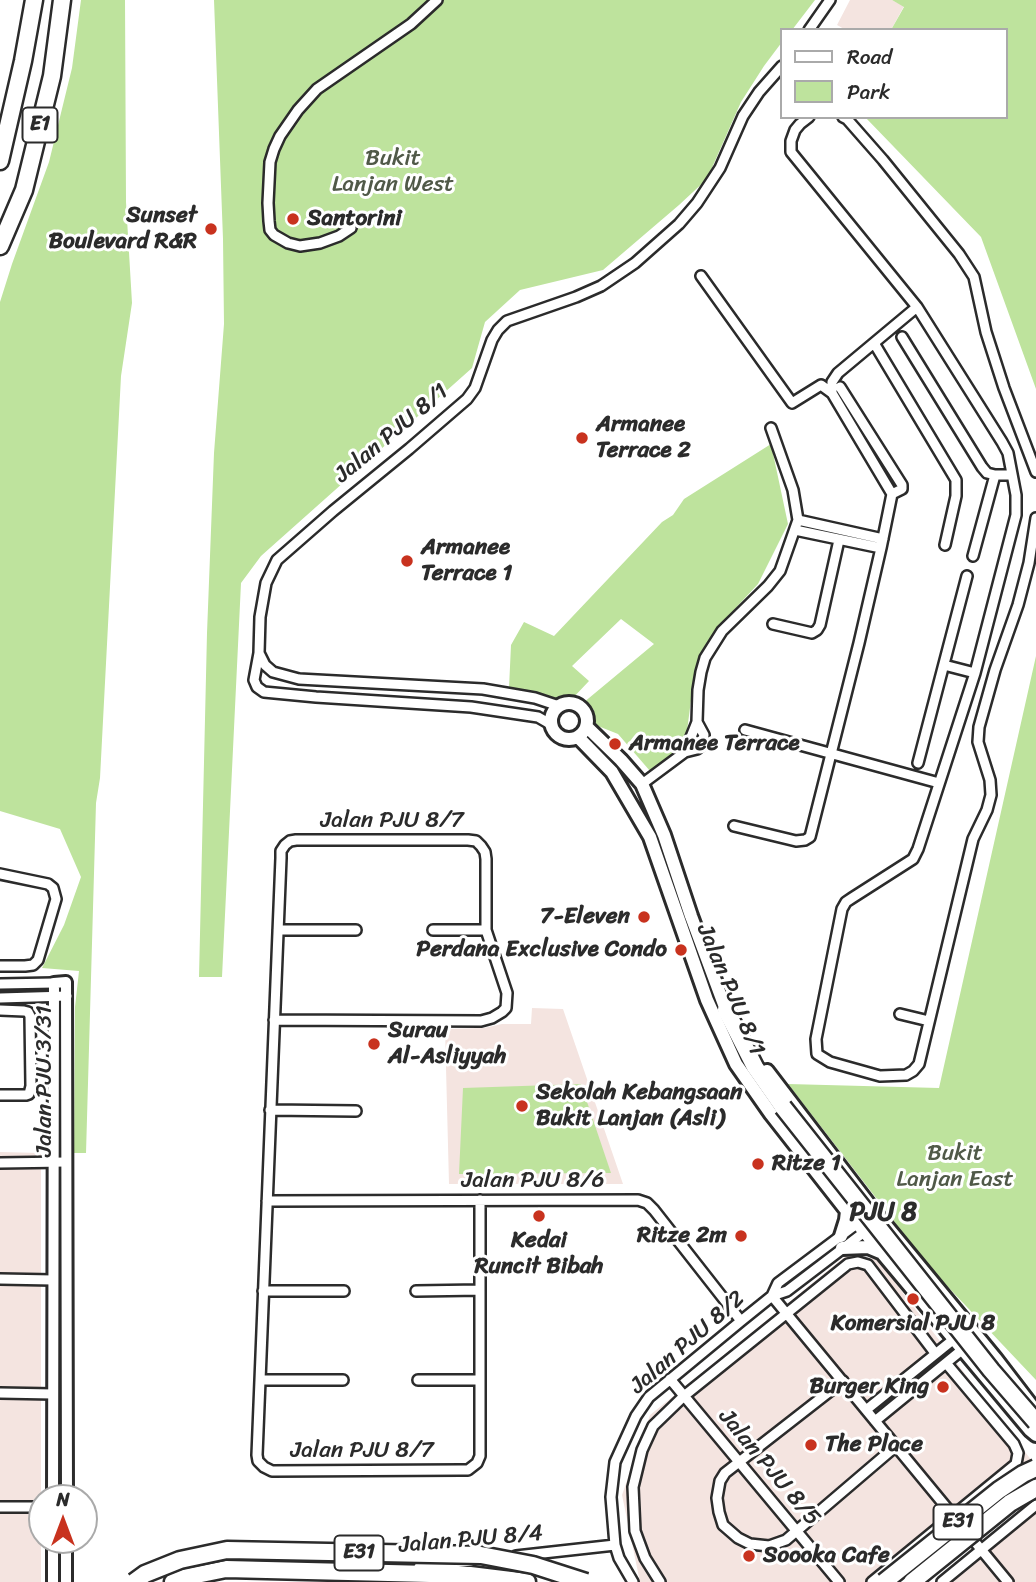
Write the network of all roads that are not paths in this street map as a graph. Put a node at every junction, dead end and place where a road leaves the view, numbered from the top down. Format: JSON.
{"nodes":[{"id":1,"x":34,"y":0,"type":"edge"},
{"id":2,"x":62,"y":0,"type":"edge"},
{"id":3,"x":437,"y":0,"type":"edge"},
{"id":4,"x":830,"y":0,"type":"edge"},
{"id":5,"x":809,"y":28,"type":"edge"},
{"id":6,"x":780,"y":68,"type":"edge"},
{"id":7,"x":806,"y":119,"type":"edge"},
{"id":8,"x":848,"y":119,"type":"edge"},
{"id":9,"x":0,"y":161,"type":"edge"},
{"id":10,"x":351,"y":228,"type":"dead end"},
{"id":11,"x":0,"y":246,"type":"edge"},
{"id":12,"x":701,"y":276,"type":"dead end"},
{"id":13,"x":917,"y":307,"type":"junction"},
{"id":14,"x":902,"y":337,"type":"dead end"},
{"id":15,"x":874,"y":343,"type":"junction"},
{"id":16,"x":836,"y":390,"type":"junction"},
{"id":17,"x":771,"y":428,"type":"dead end"},
{"id":18,"x":1036,"y":472,"type":"edge"},
{"id":19,"x":995,"y":475,"type":"junction"},
{"id":20,"x":1012,"y":475,"type":"junction"},
{"id":21,"x":1036,"y":518,"type":"edge"},
{"id":22,"x":798,"y":520,"type":"junction"},
{"id":23,"x":796,"y":530,"type":"junction"},
{"id":24,"x":839,"y":540,"type":"junction"},
{"id":25,"x":882,"y":544,"type":"junction"},
{"id":26,"x":945,"y":545,"type":"dead end"},
{"id":27,"x":973,"y":556,"type":"dead end"},
{"id":28,"x":967,"y":576,"type":"dead end"},
{"id":29,"x":773,"y":624,"type":"dead end"},
{"id":30,"x":259,"y":653,"type":"junction"},
{"id":31,"x":944,"y":665,"type":"junction"},
{"id":32,"x":975,"y":673,"type":"junction"},
{"id":33,"x":299,"y":679,"type":"junction"},
{"id":34,"x":299,"y":696,"type":"junction"},
{"id":35,"x":559,"y":706,"type":"junction"},
{"id":36,"x":552,"y":725,"type":"junction"},
{"id":37,"x":745,"y":730,"type":"dead end"},
{"id":38,"x":583,"y":732,"type":"junction"},
{"id":39,"x":832,"y":754,"type":"junction"},
{"id":40,"x":918,"y":763,"type":"dead end"},
{"id":41,"x":939,"y":783,"type":"junction"},
{"id":42,"x":642,"y":784,"type":"junction"},
{"id":43,"x":734,"y":826,"type":"dead end"},
{"id":44,"x":0,"y":874,"type":"edge"},
{"id":45,"x":691,"y":916,"type":"junction"},
{"id":46,"x":678,"y":921,"type":"junction"},
{"id":47,"x":278,"y":930,"type":"junction"},
{"id":48,"x":356,"y":930,"type":"dead end"},
{"id":49,"x":433,"y":930,"type":"dead end"},
{"id":50,"x":486,"y":930,"type":"junction"},
{"id":51,"x":0,"y":966,"type":"edge"},
{"id":52,"x":54,"y":983,"type":"junction"},
{"id":53,"x":0,"y":984,"type":"edge"},
{"id":54,"x":54,"y":996,"type":"junction"},
{"id":55,"x":67,"y":996,"type":"junction"},
{"id":56,"x":0,"y":998,"type":"edge"},
{"id":57,"x":0,"y":1010,"type":"edge"},
{"id":58,"x":726,"y":1010,"type":"junction"},
{"id":59,"x":900,"y":1014,"type":"dead end"},
{"id":60,"x":274,"y":1020,"type":"junction"},
{"id":61,"x":929,"y":1021,"type":"junction"},
{"id":62,"x":0,"y":1095,"type":"edge"},
{"id":63,"x":271,"y":1110,"type":"junction"},
{"id":64,"x":356,"y":1111,"type":"dead end"},
{"id":65,"x":54,"y":1162,"type":"junction"},
{"id":66,"x":66,"y":1162,"type":"junction"},
{"id":67,"x":0,"y":1163,"type":"edge"},
{"id":68,"x":267,"y":1200,"type":"junction"},
{"id":69,"x":480,"y":1200,"type":"junction"},
{"id":70,"x":847,"y":1211,"type":"junction"},
{"id":71,"x":879,"y":1215,"type":"junction"},
{"id":72,"x":861,"y":1227,"type":"junction"},
{"id":73,"x":841,"y":1242,"type":"junction"},
{"id":74,"x":886,"y":1256,"type":"junction"},
{"id":75,"x":0,"y":1279,"type":"edge"},
{"id":76,"x":53,"y":1280,"type":"junction"},
{"id":77,"x":480,"y":1290,"type":"junction"},
{"id":78,"x":263,"y":1291,"type":"junction"},
{"id":79,"x":344,"y":1291,"type":"dead end"},
{"id":80,"x":416,"y":1291,"type":"dead end"},
{"id":81,"x":772,"y":1296,"type":"junction"},
{"id":82,"x":788,"y":1314,"type":"junction"},
{"id":83,"x":741,"y":1321,"type":"junction"},
{"id":84,"x":954,"y":1339,"type":"junction"},
{"id":85,"x":962,"y":1349,"type":"junction"},
{"id":86,"x":936,"y":1353,"type":"junction"},
{"id":87,"x":946,"y":1363,"type":"junction"},
{"id":88,"x":670,"y":1379,"type":"junction"},
{"id":89,"x":260,"y":1380,"type":"junction"},
{"id":90,"x":343,"y":1380,"type":"dead end"},
{"id":91,"x":418,"y":1380,"type":"dead end"},
{"id":92,"x":480,"y":1380,"type":"junction"},
{"id":93,"x":843,"y":1381,"type":"junction"},
{"id":94,"x":0,"y":1393,"type":"edge"},
{"id":95,"x":53,"y":1394,"type":"junction"},
{"id":96,"x":684,"y":1396,"type":"junction"},
{"id":97,"x":866,"y":1409,"type":"junction"},
{"id":98,"x":1036,"y":1411,"type":"edge"},
{"id":99,"x":876,"y":1421,"type":"junction"},
{"id":100,"x":1036,"y":1422,"type":"edge"},
{"id":101,"x":1036,"y":1435,"type":"edge"},
{"id":102,"x":896,"y":1446,"type":"junction"},
{"id":103,"x":738,"y":1461,"type":"junction"},
{"id":104,"x":1036,"y":1469,"type":"edge"},
{"id":105,"x":1036,"y":1481,"type":"edge"},
{"id":106,"x":53,"y":1484,"type":"edge"},
{"id":107,"x":67,"y":1484,"type":"edge"},
{"id":108,"x":1036,"y":1488,"type":"edge"},
{"id":109,"x":1036,"y":1506,"type":"edge"},
{"id":110,"x":0,"y":1507,"type":"edge"},
{"id":111,"x":28,"y":1507,"type":"edge"},
{"id":112,"x":953,"y":1515,"type":"junction"},
{"id":113,"x":796,"y":1531,"type":"junction"},
{"id":114,"x":966,"y":1531,"type":"junction"},
{"id":115,"x":615,"y":1545,"type":"junction"},
{"id":116,"x":982,"y":1551,"type":"junction"},
{"id":117,"x":53,"y":1554,"type":"edge"},
{"id":118,"x":66,"y":1554,"type":"edge"},
{"id":119,"x":205,"y":1569,"type":"dead end"},
{"id":120,"x":53,"y":1582,"type":"edge"},
{"id":121,"x":66,"y":1582,"type":"edge"},
{"id":122,"x":134,"y":1582,"type":"edge"},
{"id":123,"x":173,"y":1582,"type":"edge"},
{"id":124,"x":527,"y":1582,"type":"edge"},
{"id":125,"x":586,"y":1582,"type":"edge"},
{"id":126,"x":633,"y":1582,"type":"edge"},
{"id":127,"x":660,"y":1582,"type":"edge"},
{"id":128,"x":839,"y":1582,"type":"edge"},
{"id":129,"x":872,"y":1582,"type":"edge"},
{"id":130,"x":884,"y":1582,"type":"edge"},
{"id":131,"x":903,"y":1582,"type":"edge"},
{"id":132,"x":912,"y":1582,"type":"edge"},
{"id":133,"x":942,"y":1582,"type":"edge"},
{"id":134,"x":1008,"y":1582,"type":"edge"}],
"edges":[{"from":1,"to":9,"type":"highway","number":"E1"},
{"from":2,"to":11,"type":"highway","number":"E1"},
{"from":3,"to":10,"type":"street"},
{"from":4,"to":5,"type":"street"},
{"from":6,"to":30,"type":"street","name":"Jalan PJU 8/1"},
{"from":7,"to":13,"type":"street"},
{"from":8,"to":18,"type":"street"},
{"from":12,"to":16,"type":"street"},
{"from":13,"to":15,"type":"street"},
{"from":13,"to":20,"type":"street"},
{"from":14,"to":19,"type":"street"},
{"from":15,"to":16,"type":"street"},
{"from":15,"to":26,"type":"street"},
{"from":16,"to":25,"type":"street"},
{"from":17,"to":22,"type":"street"},
{"from":19,"to":20,"type":"street"},
{"from":19,"to":27,"type":"street"},
{"from":20,"to":32,"type":"street"},
{"from":21,"to":61,"type":"street"},
{"from":22,"to":23,"type":"street"},
{"from":22,"to":25,"type":"street"},
{"from":23,"to":24,"type":"street"},
{"from":23,"to":42,"type":"street"},
{"from":24,"to":25,"type":"street"},
{"from":24,"to":29,"type":"street"},
{"from":25,"to":39,"type":"street"},
{"from":28,"to":31,"type":"street"},
{"from":30,"to":33,"type":"street"},
{"from":30,"to":34,"type":"street","name":"Jalan PJU 8/1"},
{"from":31,"to":32,"type":"street"},
{"from":31,"to":40,"type":"street"},
{"from":32,"to":41,"type":"street"},
{"from":33,"to":34,"type":"street"},
{"from":33,"to":35,"type":"street"},
{"from":34,"to":36,"type":"street","name":"Jalan PJU 8/1"},
{"from":35,"to":36,"type":"main road"},
{"from":35,"to":38,"type":"main road"},
{"from":36,"to":38,"type":"main road"},
{"from":37,"to":39,"type":"street"},
{"from":38,"to":42,"type":"main road","name":"Jalan PJU 8/1"},
{"from":38,"to":46,"type":"main road","name":"Jalan PJU 8/1"},
{"from":39,"to":41,"type":"street"},
{"from":39,"to":43,"type":"street"},
{"from":41,"to":61,"type":"street"},
{"from":42,"to":45,"type":"main road","name":"Jalan PJU 8/1"},
{"from":44,"to":51,"type":"street"},
{"from":45,"to":46,"type":"main road"},
{"from":45,"to":58,"type":"main road","name":"Jalan PJU 8/1"},
{"from":46,"to":70,"type":"main road","name":"Jalan PJU 8/1"},
{"from":47,"to":48,"type":"street"},
{"from":47,"to":50,"type":"street","name":"Jalan PJU 8/7"},
{"from":47,"to":60,"type":"street","name":"Jalan PJU 8/7"},
{"from":49,"to":50,"type":"street"},
{"from":50,"to":60,"type":"street","name":"Jalan PJU 8/7"},
{"from":52,"to":53,"type":"street"},
{"from":52,"to":54,"type":"street","name":"Jalan PJU 3/31"},
{"from":52,"to":55,"type":"street","name":"Jalan PJU 3/31"},
{"from":54,"to":55,"type":"street"},
{"from":54,"to":56,"type":"street"},
{"from":54,"to":65,"type":"street","name":"Jalan PJU 3/31"},
{"from":55,"to":66,"type":"street","name":"Jalan PJU 3/31"},
{"from":57,"to":62,"type":"street"},
{"from":58,"to":71,"type":"main road","name":"Jalan PJU 8/1"},
{"from":58,"to":100,"type":"highway","bridge":true},
{"from":59,"to":61,"type":"street"},
{"from":60,"to":63,"type":"street","name":"Jalan PJU 8/7"},
{"from":63,"to":64,"type":"street"},
{"from":63,"to":68,"type":"street","name":"Jalan PJU 8/7"},
{"from":65,"to":66,"type":"street"},
{"from":65,"to":67,"type":"street"},
{"from":65,"to":76,"type":"street","name":"Jalan PJU 3/31"},
{"from":66,"to":107,"type":"street","name":"Jalan PJU 3/31"},
{"from":68,"to":69,"type":"street","name":"Jalan PJU 8/6"},
{"from":68,"to":78,"type":"street","name":"Jalan PJU 8/7"},
{"from":69,"to":77,"type":"street","name":"Jalan PJU 8/7"},
{"from":69,"to":83,"type":"street","name":"Jalan PJU 8/6"},
{"from":70,"to":72,"type":"main road","name":"Jalan PJU 8/1"},
{"from":70,"to":73,"type":"main road"},
{"from":71,"to":72,"type":"street","name":"Jalan PJU 8/2"},
{"from":71,"to":98,"type":"main road","name":"Jalan PJU 8/1"},
{"from":72,"to":73,"type":"street","name":"Jalan PJU 8/2"},
{"from":72,"to":74,"type":"main road","name":"Jalan PJU 8/1"},
{"from":73,"to":74,"type":"main road"},
{"from":73,"to":81,"type":"street","name":"Jalan PJU 8/2"},
{"from":74,"to":84,"type":"main road","name":"Jalan PJU 8/1"},
{"from":75,"to":76,"type":"street"},
{"from":76,"to":95,"type":"street","name":"Jalan PJU 3/31"},
{"from":77,"to":80,"type":"street"},
{"from":77,"to":92,"type":"street","name":"Jalan PJU 8/7"},
{"from":78,"to":79,"type":"street"},
{"from":78,"to":89,"type":"street","name":"Jalan PJU 8/7"},
{"from":81,"to":82,"type":"street"},
{"from":81,"to":83,"type":"street","name":"Jalan PJU 8/2"},
{"from":82,"to":86,"type":"street"},
{"from":82,"to":93,"type":"street"},
{"from":82,"to":96,"type":"street"},
{"from":83,"to":88,"type":"street","name":"Jalan PJU 8/2"},
{"from":84,"to":85,"type":"main road","name":"Jalan PJU 8/1"},
{"from":84,"to":86,"type":"street"},
{"from":85,"to":87,"type":"street"},
{"from":85,"to":101,"type":"main road","name":"Jalan PJU 8/1"},
{"from":86,"to":97,"type":"street"},
{"from":87,"to":99,"type":"street"},
{"from":87,"to":112,"type":"street"},
{"from":88,"to":96,"type":"street","name":"Jalan PJU 8/5"},
{"from":88,"to":115,"type":"street","name":"Jalan PJU 8/2"},
{"from":89,"to":90,"type":"street"},
{"from":89,"to":92,"type":"street","name":"Jalan PJU 8/7"},
{"from":91,"to":92,"type":"street"},
{"from":93,"to":97,"type":"street"},
{"from":93,"to":103,"type":"street"},
{"from":94,"to":95,"type":"street"},
{"from":95,"to":106,"type":"street","name":"Jalan PJU 3/31"},
{"from":96,"to":103,"type":"street","name":"Jalan PJU 8/5"},
{"from":96,"to":127,"type":"street"},
{"from":97,"to":99,"type":"street"},
{"from":99,"to":102,"type":"street"},
{"from":102,"to":112,"type":"street"},
{"from":102,"to":113,"type":"street"},
{"from":103,"to":113,"type":"street","name":"Jalan PJU 8/5"},
{"from":103,"to":113,"type":"street"},
{"from":104,"to":114,"type":"street"},
{"from":104,"to":130,"type":"highway","number":"E31","bridge":true},
{"from":105,"to":114,"type":"street"},
{"from":108,"to":132,"type":"highway","number":"E31","bridge":true},
{"from":109,"to":116,"type":"street"},
{"from":110,"to":111,"type":"street"},
{"from":112,"to":114,"type":"street"},
{"from":112,"to":129,"type":"street"},
{"from":113,"to":128,"type":"street","name":"Jalan PJU 8/5"},
{"from":114,"to":116,"type":"street"},
{"from":114,"to":131,"type":"street"},
{"from":115,"to":119,"type":"street","name":"Jalan PJU 8/4"},
{"from":115,"to":126,"type":"street","name":"Jalan PJU 8/2"},
{"from":116,"to":133,"type":"street"},
{"from":116,"to":134,"type":"street"},
{"from":117,"to":120,"type":"street"},
{"from":118,"to":121,"type":"street"},
{"from":122,"to":125,"type":"highway","number":"E31","bridge":true},
{"from":123,"to":124,"type":"highway","number":"E31"}]}
